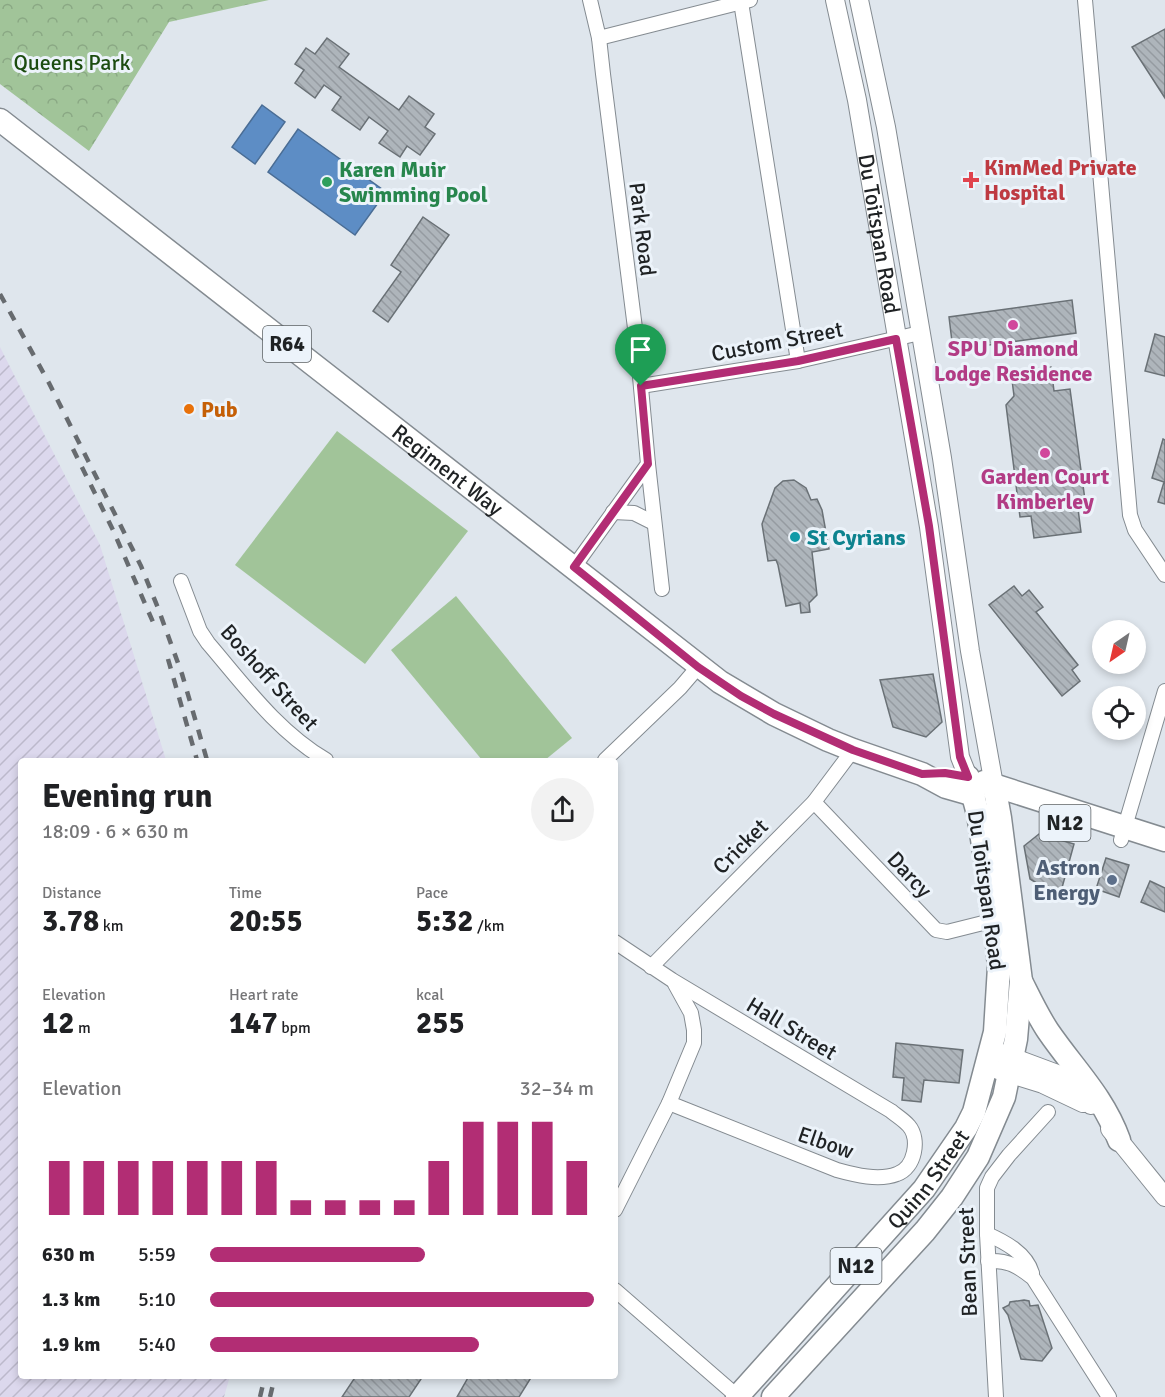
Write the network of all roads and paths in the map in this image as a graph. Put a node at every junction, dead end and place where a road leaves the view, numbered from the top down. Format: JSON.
{"nodes":[{"id":1,"x":590,"y":0,"type":"edge"},
{"id":2,"x":835,"y":0,"type":"edge"},
{"id":3,"x":859,"y":0,"type":"edge"},
{"id":4,"x":1085,"y":0,"type":"edge"},
{"id":5,"x":746,"y":1,"type":"edge"},
{"id":6,"x":599,"y":38,"type":"junction"},
{"id":7,"x":0,"y":120,"type":"edge"},
{"id":8,"x":920,"y":333,"type":"junction"},
{"id":9,"x":896,"y":339,"type":"junction"},
{"id":10,"x":798,"y":361,"type":"junction"},
{"id":11,"x":641,"y":386,"type":"junction"},
{"id":12,"x":648,"y":464,"type":"junction"},
{"id":13,"x":613,"y":512,"type":"junction"},
{"id":14,"x":654,"y":523,"type":"junction"},
{"id":15,"x":574,"y":567,"type":"junction"},
{"id":16,"x":1165,"y":575,"type":"edge"},
{"id":17,"x":181,"y":580,"type":"dead end"},
{"id":18,"x":662,"y":589,"type":"dead end"},
{"id":19,"x":698,"y":667,"type":"junction"},
{"id":20,"x":1165,"y":691,"type":"edge"},
{"id":21,"x":1159,"y":734,"type":"edge"},
{"id":22,"x":853,"y":750,"type":"junction"},
{"id":23,"x":323,"y":758,"type":"edge"},
{"id":24,"x":607,"y":758,"type":"edge"},
{"id":25,"x":983,"y":790,"type":"junction"},
{"id":26,"x":814,"y":802,"type":"junction"},
{"id":27,"x":1123,"y":833,"type":"junction"},
{"id":28,"x":1165,"y":840,"type":"edge"},
{"id":29,"x":1165,"y":855,"type":"edge"},
{"id":30,"x":995,"y":920,"type":"junction"},
{"id":31,"x":618,"y":944,"type":"edge"},
{"id":32,"x":651,"y":967,"type":"junction"},
{"id":33,"x":672,"y":980,"type":"junction"},
{"id":34,"x":1021,"y":981,"type":"junction"},
{"id":35,"x":988,"y":1058,"type":"junction"},
{"id":36,"x":1012,"y":1065,"type":"junction"},
{"id":37,"x":669,"y":1103,"type":"junction"},
{"id":38,"x":891,"y":1111,"type":"joint"},
{"id":39,"x":1048,"y":1112,"type":"dead end"},
{"id":40,"x":1119,"y":1140,"type":"junction"},
{"id":41,"x":1165,"y":1197,"type":"edge"},
{"id":42,"x":618,"y":1204,"type":"edge"},
{"id":43,"x":987,"y":1234,"type":"junction"},
{"id":44,"x":988,"y":1261,"type":"junction"},
{"id":45,"x":1033,"y":1278,"type":"junction"},
{"id":46,"x":618,"y":1293,"type":"edge"},
{"id":47,"x":737,"y":1397,"type":"edge"},
{"id":48,"x":773,"y":1397,"type":"edge"},
{"id":49,"x":996,"y":1397,"type":"edge"},
{"id":50,"x":1109,"y":1397,"type":"edge"}],
"edges":[{"from":1,"to":6,"type":"street","name":"Park Road"},
{"from":2,"to":9,"type":"street","name":"Du Toitspan Road"},
{"from":3,"to":8,"type":"street","name":"Du Toitspan Road"},
{"from":4,"to":16,"type":"street"},
{"from":5,"to":6,"type":"street"},
{"from":5,"to":10,"type":"street"},
{"from":6,"to":11,"type":"street","name":"Park Road"},
{"from":7,"to":15,"type":"main road","name":"Regiment Way","number":"R64"},
{"from":8,"to":9,"type":"street","name":"Custom Street"},
{"from":8,"to":25,"type":"street","name":"Du Toitspan Road"},
{"from":9,"to":10,"type":"street","name":"Custom Street"},
{"from":9,"to":25,"type":"street","name":"Du Toitspan Road"},
{"from":10,"to":11,"type":"street","name":"Custom Street"},
{"from":11,"to":12,"type":"street","name":"Park Road"},
{"from":12,"to":13,"type":"street"},
{"from":12,"to":14,"type":"street","name":"Park Road"},
{"from":13,"to":14,"type":"street"},
{"from":13,"to":15,"type":"street"},
{"from":14,"to":18,"type":"street","name":"Park Road"},
{"from":15,"to":19,"type":"main road","name":"Regiment Way","number":"R64"},
{"from":17,"to":23,"type":"street","name":"Boshoff Street"},
{"from":19,"to":22,"type":"main road","name":"Regiment Way","number":"R64"},
{"from":19,"to":24,"type":"street"},
{"from":20,"to":21,"type":"street"},
{"from":21,"to":27,"type":"street"},
{"from":22,"to":25,"type":"main road","name":"Regiment Way","number":"R64"},
{"from":22,"to":26,"type":"street","name":"Cricket"},
{"from":25,"to":27,"type":"main road","number":"N12"},
{"from":25,"to":30,"type":"main road","name":"Du Toitspan Road","number":"N12"},
{"from":25,"to":34,"type":"main road","name":"Du Toitspan Road","number":"N12"},
{"from":26,"to":30,"type":"street","name":"Darcy"},
{"from":26,"to":32,"type":"street","name":"Cricket"},
{"from":27,"to":28,"type":"main road","number":"N12"},
{"from":27,"to":29,"type":"main road","number":"N12"},
{"from":30,"to":35,"type":"main road","name":"Du Toitspan Road","number":"N12"},
{"from":31,"to":32,"type":"street"},
{"from":32,"to":33,"type":"street"},
{"from":33,"to":37,"type":"street"},
{"from":33,"to":38,"type":"street","name":"Hall Street"},
{"from":34,"to":36,"type":"main road","name":"Du Toitspan Road","number":"N12"},
{"from":34,"to":40,"type":"main road"},
{"from":35,"to":36,"type":"street"},
{"from":35,"to":47,"type":"main road","name":"Quinn Street","number":"N12"},
{"from":36,"to":40,"type":"street"},
{"from":36,"to":48,"type":"main road","name":"Quinn Street","number":"N12"},
{"from":37,"to":38,"type":"street","name":"Elbow"},
{"from":37,"to":42,"type":"street"},
{"from":39,"to":43,"type":"street","name":"Bean Street"},
{"from":40,"to":41,"type":"street"},
{"from":43,"to":44,"type":"street","name":"Bean Street"},
{"from":43,"to":45,"type":"street"},
{"from":44,"to":45,"type":"street"},
{"from":44,"to":49,"type":"street","name":"Bean Street"},
{"from":45,"to":50,"type":"street"},
{"from":46,"to":47,"type":"street"}]}
